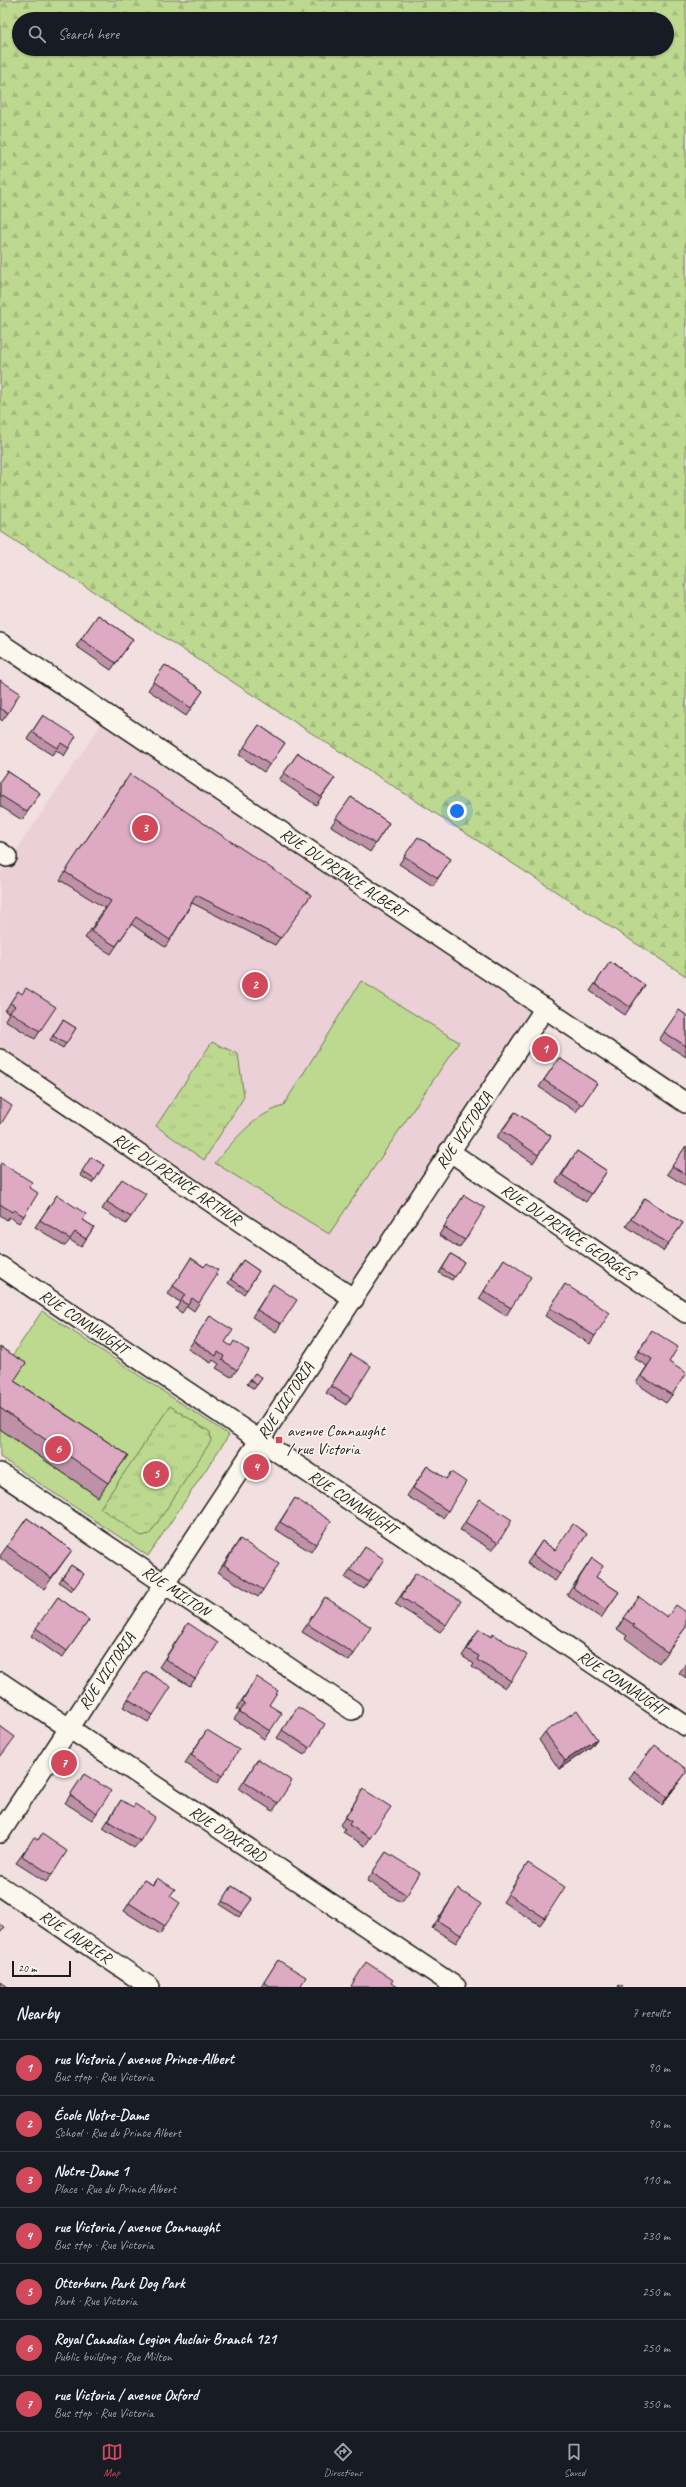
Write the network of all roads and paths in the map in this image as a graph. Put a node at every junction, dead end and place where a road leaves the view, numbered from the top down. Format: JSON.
{"nodes":[{"id":1,"x":0,"y":643,"type":"edge"},
{"id":2,"x":545,"y":1008,"type":"junction"},
{"id":3,"x":0,"y":1059,"type":"edge"},
{"id":4,"x":686,"y":1103,"type":"edge"},
{"id":5,"x":449,"y":1151,"type":"junction"},
{"id":6,"x":0,"y":1266,"type":"edge"},
{"id":7,"x":354,"y":1299,"type":"junction"},
{"id":8,"x":686,"y":1313,"type":"edge"},
{"id":9,"x":259,"y":1441,"type":"junction"},
{"id":10,"x":0,"y":1472,"type":"edge"},
{"id":11,"x":165,"y":1584,"type":"junction"},
{"id":12,"x":0,"y":1682,"type":"edge"},
{"id":13,"x":352,"y":1710,"type":"dead end"},
{"id":14,"x":686,"y":1726,"type":"edge"},
{"id":15,"x":70,"y":1729,"type":"junction"},
{"id":16,"x":0,"y":1833,"type":"edge"},
{"id":17,"x":0,"y":1886,"type":"edge"},
{"id":18,"x":150,"y":1987,"type":"edge"},
{"id":19,"x":456,"y":1987,"type":"edge"}],
"edges":[{"from":1,"to":2,"type":"street","name":"RUE DU PRINCE ALBERT"},
{"from":2,"to":4,"type":"street","name":"RUE DU PRINCE ALBERT"},
{"from":2,"to":5,"type":"street","name":"RUE VICTORIA"},
{"from":3,"to":7,"type":"street","name":"RUE DU PRINCE ARTHUR"},
{"from":5,"to":7,"type":"street","name":"RUE VICTORIA"},
{"from":5,"to":8,"type":"street","name":"RUE DU PRINCE GEORGES"},
{"from":6,"to":9,"type":"street","name":"RUE CONNAUGHT"},
{"from":7,"to":9,"type":"street","name":"RUE VICTORIA"},
{"from":9,"to":11,"type":"street","name":"RUE VICTORIA"},
{"from":9,"to":14,"type":"street","name":"RUE CONNAUGHT"},
{"from":10,"to":11,"type":"street","name":"RUE MILTON"},
{"from":11,"to":13,"type":"street","name":"RUE MILTON"},
{"from":11,"to":15,"type":"street","name":"RUE VICTORIA"},
{"from":12,"to":15,"type":"street","name":"RUE D'OXFORD"},
{"from":15,"to":16,"type":"street","name":"RUE VICTORIA"},
{"from":15,"to":19,"type":"street","name":"RUE D'OXFORD"},
{"from":17,"to":18,"type":"street","name":"RUE LAURIER"}]}
